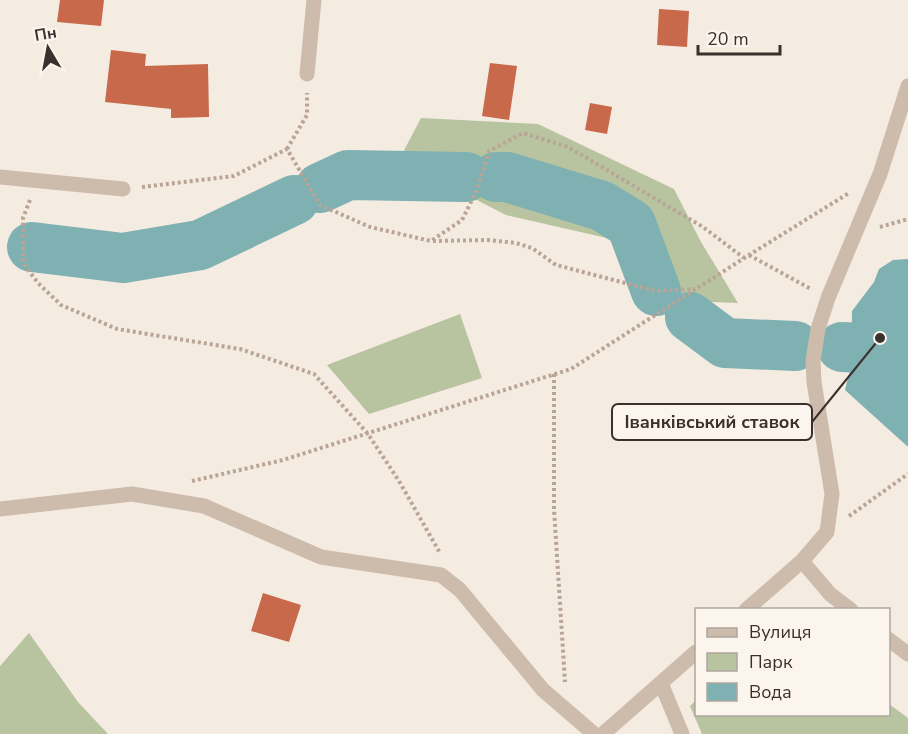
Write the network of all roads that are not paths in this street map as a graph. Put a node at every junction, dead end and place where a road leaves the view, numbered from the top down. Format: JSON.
{"nodes":[{"id":1,"x":314,"y":0,"type":"edge"},
{"id":2,"x":308,"y":74,"type":"road end"},
{"id":3,"x":908,"y":86,"type":"edge"},
{"id":4,"x":0,"y":177,"type":"edge"},
{"id":5,"x":123,"y":189,"type":"road end"},
{"id":6,"x":0,"y":509,"type":"edge"},
{"id":7,"x":802,"y":561,"type":"junction"},
{"id":8,"x":747,"y":608,"type":"edge"},
{"id":9,"x":850,"y":608,"type":"edge"},
{"id":10,"x":890,"y":640,"type":"edge"},
{"id":11,"x":695,"y":653,"type":"edge"},
{"id":12,"x":908,"y":654,"type":"edge"},
{"id":13,"x":661,"y":683,"type":"junction"},
{"id":14,"x":594,"y":734,"type":"edge"},
{"id":15,"x":603,"y":734,"type":"edge"},
{"id":16,"x":682,"y":734,"type":"edge"}],
"edges":[{"from":1,"to":2,"type":"street"},
{"from":3,"to":7,"type":"street"},
{"from":4,"to":5,"type":"street"},
{"from":6,"to":14,"type":"street"},
{"from":7,"to":8,"type":"street"},
{"from":7,"to":9,"type":"street"},
{"from":10,"to":12,"type":"street"},
{"from":11,"to":13,"type":"street"},
{"from":13,"to":15,"type":"street"},
{"from":13,"to":16,"type":"street"}]}
